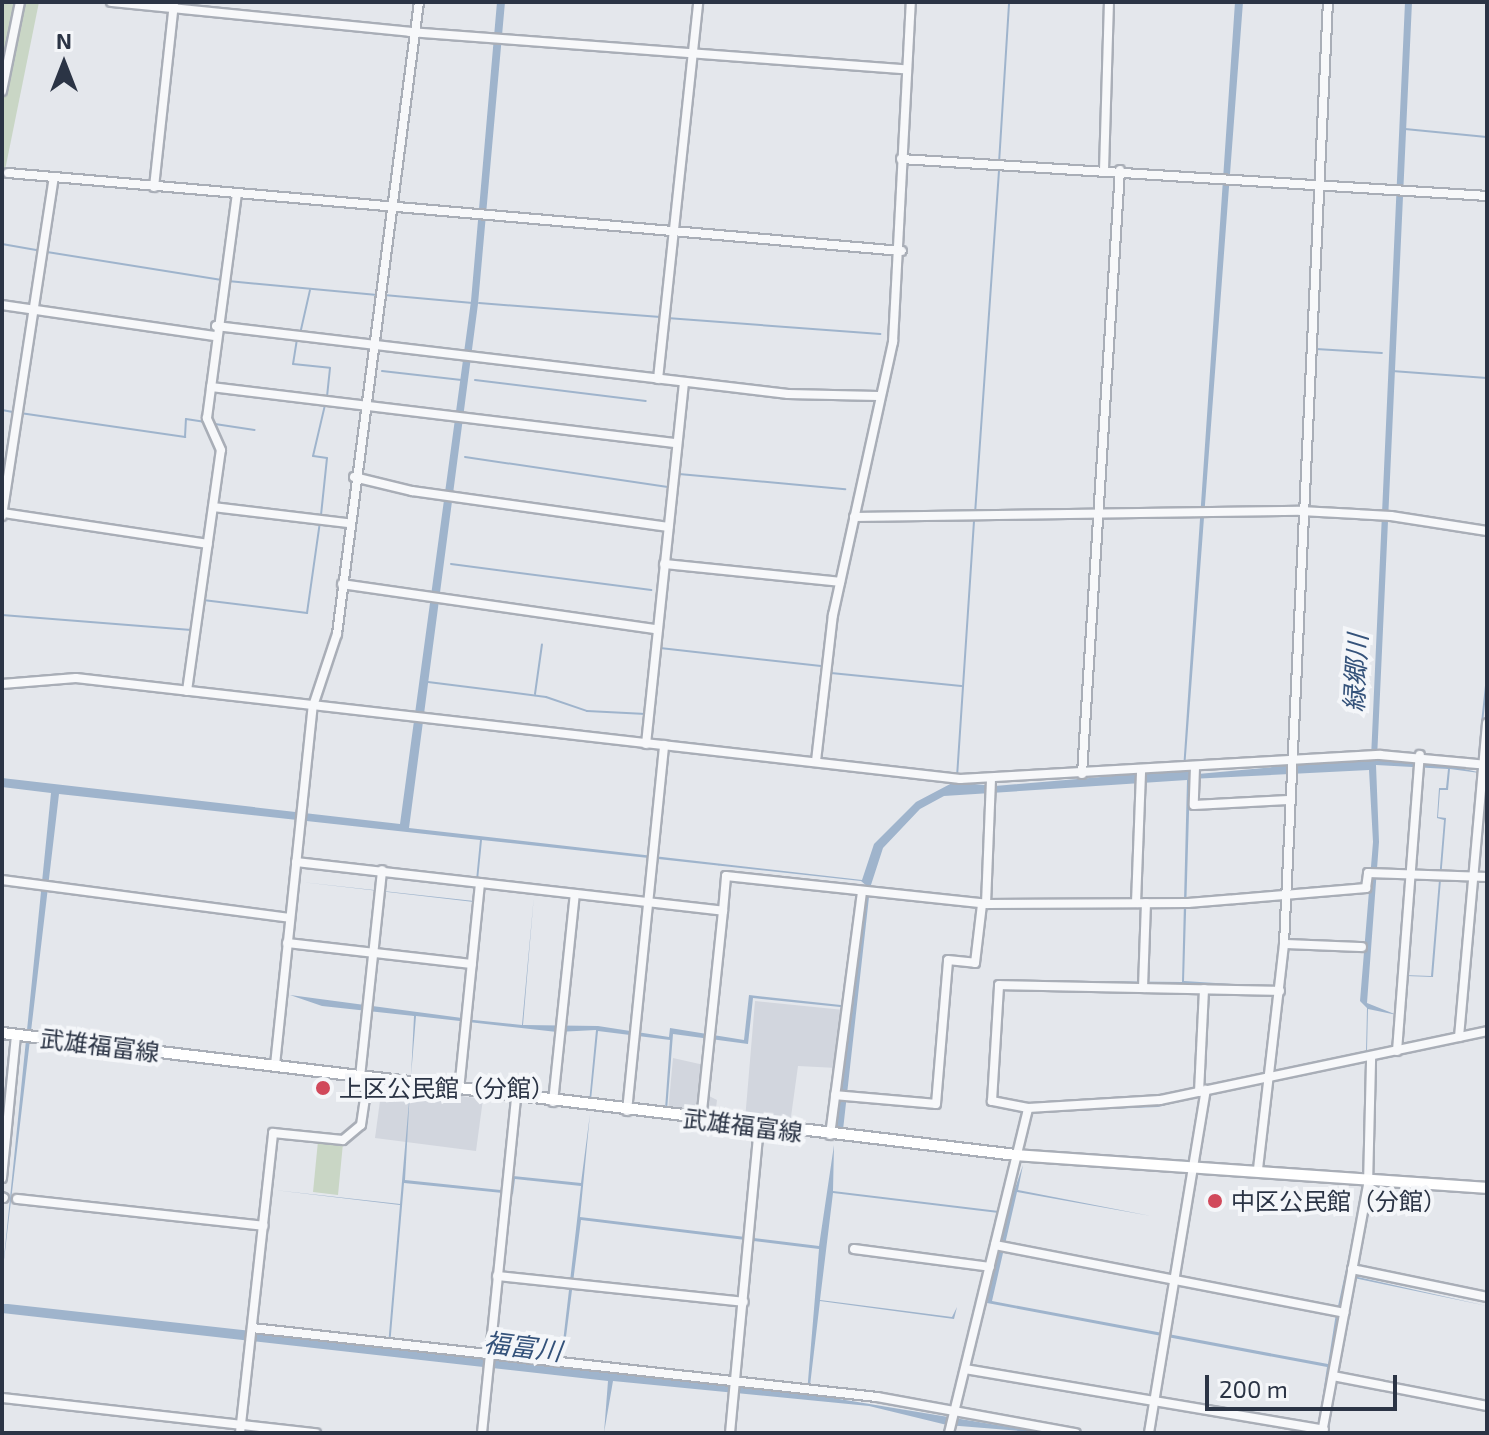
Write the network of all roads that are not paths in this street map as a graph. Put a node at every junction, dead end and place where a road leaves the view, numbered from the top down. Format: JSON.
{"nodes":[{"id":1,"x":20,"y":2,"type":"edge"},
{"id":2,"x":111,"y":2,"type":"edge"},
{"id":3,"x":419,"y":2,"type":"edge"},
{"id":4,"x":698,"y":2,"type":"edge"},
{"id":5,"x":911,"y":2,"type":"edge"},
{"id":6,"x":1109,"y":2,"type":"edge"},
{"id":7,"x":1328,"y":2,"type":"edge"},
{"id":8,"x":174,"y":5,"type":"edge"},
{"id":9,"x":416,"y":29,"type":"junction"},
{"id":10,"x":694,"y":52,"type":"junction"},
{"id":11,"x":907,"y":69,"type":"junction"},
{"id":12,"x":2,"y":91,"type":"edge"},
{"id":13,"x":901,"y":159,"type":"junction"},
{"id":14,"x":1104,"y":170,"type":"junction"},
{"id":15,"x":1120,"y":170,"type":"junction"},
{"id":16,"x":8,"y":173,"type":"dead end"},
{"id":17,"x":54,"y":178,"type":"junction"},
{"id":18,"x":1318,"y":183,"type":"junction"},
{"id":19,"x":154,"y":187,"type":"junction"},
{"id":20,"x":237,"y":194,"type":"junction"},
{"id":21,"x":1487,"y":196,"type":"edge"},
{"id":22,"x":390,"y":207,"type":"junction"},
{"id":23,"x":678,"y":231,"type":"junction"},
{"id":24,"x":902,"y":251,"type":"junction"},
{"id":25,"x":2,"y":305,"type":"edge"},
{"id":26,"x":34,"y":310,"type":"junction"},
{"id":27,"x":215,"y":331,"type":"junction"},
{"id":28,"x":371,"y":346,"type":"junction"},
{"id":29,"x":658,"y":379,"type":"junction"},
{"id":30,"x":684,"y":383,"type":"junction"},
{"id":31,"x":211,"y":387,"type":"junction"},
{"id":32,"x":878,"y":396,"type":"junction"},
{"id":33,"x":364,"y":407,"type":"junction"},
{"id":34,"x":677,"y":443,"type":"junction"},
{"id":35,"x":354,"y":477,"type":"junction"},
{"id":36,"x":4,"y":493,"type":"edge"},
{"id":37,"x":213,"y":507,"type":"junction"},
{"id":38,"x":1301,"y":511,"type":"junction"},
{"id":39,"x":1099,"y":514,"type":"junction"},
{"id":40,"x":2,"y":515,"type":"edge"},
{"id":41,"x":854,"y":517,"type":"junction"},
{"id":42,"x":348,"y":523,"type":"junction"},
{"id":43,"x":668,"y":527,"type":"junction"},
{"id":44,"x":1487,"y":531,"type":"edge"},
{"id":45,"x":208,"y":544,"type":"junction"},
{"id":46,"x":664,"y":564,"type":"junction"},
{"id":47,"x":840,"y":582,"type":"junction"},
{"id":48,"x":342,"y":584,"type":"junction"},
{"id":49,"x":656,"y":629,"type":"junction"},
{"id":50,"x":2,"y":684,"type":"edge"},
{"id":51,"x":187,"y":691,"type":"junction"},
{"id":52,"x":313,"y":706,"type":"junction"},
{"id":53,"x":1487,"y":723,"type":"edge"},
{"id":54,"x":646,"y":744,"type":"junction"},
{"id":55,"x":664,"y":745,"type":"junction"},
{"id":56,"x":1420,"y":760,"type":"junction"},
{"id":57,"x":816,"y":761,"type":"junction"},
{"id":58,"x":1289,"y":767,"type":"junction"},
{"id":59,"x":1190,"y":768,"type":"junction"},
{"id":60,"x":1481,"y":768,"type":"edge"},
{"id":61,"x":1082,"y":774,"type":"junction"},
{"id":62,"x":1141,"y":776,"type":"junction"},
{"id":63,"x":991,"y":781,"type":"junction"},
{"id":64,"x":1288,"y":800,"type":"junction"},
{"id":65,"x":296,"y":862,"type":"junction"},
{"id":66,"x":382,"y":870,"type":"junction"},
{"id":67,"x":1410,"y":875,"type":"junction"},
{"id":68,"x":1471,"y":877,"type":"junction"},
{"id":69,"x":1487,"y":877,"type":"edge"},
{"id":70,"x":2,"y":880,"type":"edge"},
{"id":71,"x":477,"y":882,"type":"junction"},
{"id":72,"x":866,"y":892,"type":"junction"},
{"id":73,"x":575,"y":894,"type":"junction"},
{"id":74,"x":1285,"y":894,"type":"junction"},
{"id":75,"x":648,"y":902,"type":"junction"},
{"id":76,"x":1136,"y":903,"type":"junction"},
{"id":77,"x":1146,"y":903,"type":"junction"},
{"id":78,"x":984,"y":904,"type":"junction"},
{"id":79,"x":723,"y":911,"type":"junction"},
{"id":80,"x":290,"y":918,"type":"junction"},
{"id":81,"x":287,"y":943,"type":"junction"},
{"id":82,"x":1284,"y":944,"type":"junction"},
{"id":83,"x":1362,"y":947,"type":"dead end"},
{"id":84,"x":372,"y":953,"type":"junction"},
{"id":85,"x":468,"y":964,"type":"junction"},
{"id":86,"x":1143,"y":984,"type":"junction"},
{"id":87,"x":1204,"y":989,"type":"junction"},
{"id":88,"x":1280,"y":991,"type":"junction"},
{"id":89,"x":1487,"y":1031,"type":"edge"},
{"id":90,"x":2,"y":1033,"type":"edge"},
{"id":91,"x":23,"y":1036,"type":"junction"},
{"id":92,"x":1459,"y":1037,"type":"junction"},
{"id":93,"x":1397,"y":1051,"type":"junction"},
{"id":94,"x":1368,"y":1059,"type":"junction"},
{"id":95,"x":275,"y":1065,"type":"junction"},
{"id":96,"x":1273,"y":1076,"type":"junction"},
{"id":97,"x":364,"y":1077,"type":"junction"},
{"id":98,"x":459,"y":1090,"type":"junction"},
{"id":99,"x":1204,"y":1092,"type":"junction"},
{"id":100,"x":840,"y":1095,"type":"junction"},
{"id":101,"x":516,"y":1097,"type":"junction"},
{"id":102,"x":553,"y":1102,"type":"junction"},
{"id":103,"x":627,"y":1108,"type":"junction"},
{"id":104,"x":1028,"y":1108,"type":"junction"},
{"id":105,"x":701,"y":1117,"type":"junction"},
{"id":106,"x":759,"y":1128,"type":"junction"},
{"id":107,"x":830,"y":1131,"type":"junction"},
{"id":108,"x":1016,"y":1151,"type":"junction"},
{"id":109,"x":1197,"y":1164,"type":"junction"},
{"id":110,"x":1258,"y":1169,"type":"junction"},
{"id":111,"x":2,"y":1178,"type":"edge"},
{"id":112,"x":1367,"y":1179,"type":"junction"},
{"id":113,"x":1487,"y":1188,"type":"edge"},
{"id":114,"x":17,"y":1199,"type":"dead end"},
{"id":115,"x":264,"y":1226,"type":"junction"},
{"id":116,"x":1000,"y":1246,"type":"junction"},
{"id":117,"x":854,"y":1249,"type":"dead end"},
{"id":118,"x":990,"y":1267,"type":"junction"},
{"id":119,"x":1351,"y":1274,"type":"junction"},
{"id":120,"x":497,"y":1276,"type":"junction"},
{"id":121,"x":1176,"y":1281,"type":"junction"},
{"id":122,"x":1487,"y":1297,"type":"edge"},
{"id":123,"x":744,"y":1302,"type":"junction"},
{"id":124,"x":1344,"y":1313,"type":"junction"},
{"id":125,"x":252,"y":1328,"type":"junction"},
{"id":126,"x":489,"y":1361,"type":"junction"},
{"id":127,"x":965,"y":1369,"type":"junction"},
{"id":128,"x":1333,"y":1376,"type":"junction"},
{"id":129,"x":735,"y":1388,"type":"junction"},
{"id":130,"x":2,"y":1398,"type":"edge"},
{"id":131,"x":1157,"y":1400,"type":"junction"},
{"id":132,"x":1487,"y":1406,"type":"edge"},
{"id":133,"x":952,"y":1422,"type":"edge"},
{"id":134,"x":241,"y":1428,"type":"edge"},
{"id":135,"x":1320,"y":1430,"type":"edge"},
{"id":136,"x":316,"y":1433,"type":"edge"},
{"id":137,"x":482,"y":1433,"type":"edge"},
{"id":138,"x":730,"y":1433,"type":"edge"},
{"id":139,"x":1076,"y":1433,"type":"edge"},
{"id":140,"x":1149,"y":1433,"type":"edge"}],
"edges":[{"from":1,"to":12,"type":"street"},
{"from":2,"to":8,"type":"street"},
{"from":3,"to":9,"type":"street"},
{"from":4,"to":10,"type":"street"},
{"from":5,"to":11,"type":"street"},
{"from":6,"to":14,"type":"street"},
{"from":7,"to":18,"type":"street"},
{"from":8,"to":9,"type":"street"},
{"from":8,"to":19,"type":"street"},
{"from":9,"to":10,"type":"street"},
{"from":9,"to":22,"type":"street"},
{"from":10,"to":11,"type":"street"},
{"from":10,"to":23,"type":"street"},
{"from":11,"to":13,"type":"street"},
{"from":13,"to":14,"type":"street"},
{"from":13,"to":24,"type":"street"},
{"from":14,"to":15,"type":"street"},
{"from":15,"to":18,"type":"street"},
{"from":15,"to":39,"type":"street"},
{"from":16,"to":17,"type":"street"},
{"from":17,"to":19,"type":"street"},
{"from":17,"to":26,"type":"street"},
{"from":18,"to":21,"type":"street"},
{"from":18,"to":38,"type":"street"},
{"from":19,"to":20,"type":"street"},
{"from":20,"to":22,"type":"street"},
{"from":20,"to":27,"type":"street"},
{"from":22,"to":23,"type":"street"},
{"from":22,"to":28,"type":"street"},
{"from":23,"to":24,"type":"street"},
{"from":23,"to":29,"type":"street"},
{"from":24,"to":32,"type":"street"},
{"from":25,"to":26,"type":"street"},
{"from":26,"to":27,"type":"street"},
{"from":26,"to":36,"type":"street"},
{"from":27,"to":28,"type":"street"},
{"from":27,"to":31,"type":"street"},
{"from":28,"to":29,"type":"street"},
{"from":28,"to":33,"type":"street"},
{"from":29,"to":30,"type":"street"},
{"from":30,"to":32,"type":"street"},
{"from":30,"to":34,"type":"street"},
{"from":31,"to":33,"type":"street"},
{"from":31,"to":37,"type":"street"},
{"from":32,"to":41,"type":"street"},
{"from":33,"to":34,"type":"street"},
{"from":33,"to":35,"type":"street"},
{"from":34,"to":43,"type":"street"},
{"from":35,"to":42,"type":"street"},
{"from":35,"to":43,"type":"street"},
{"from":36,"to":40,"type":"street"},
{"from":37,"to":42,"type":"street"},
{"from":37,"to":45,"type":"street"},
{"from":38,"to":39,"type":"street"},
{"from":38,"to":44,"type":"street"},
{"from":38,"to":58,"type":"street"},
{"from":39,"to":41,"type":"street"},
{"from":39,"to":61,"type":"street"},
{"from":40,"to":45,"type":"street"},
{"from":41,"to":47,"type":"street"},
{"from":42,"to":48,"type":"street"},
{"from":43,"to":46,"type":"street"},
{"from":45,"to":51,"type":"street"},
{"from":46,"to":47,"type":"street"},
{"from":46,"to":49,"type":"street"},
{"from":47,"to":57,"type":"street"},
{"from":48,"to":49,"type":"street"},
{"from":48,"to":52,"type":"street"},
{"from":49,"to":54,"type":"street"},
{"from":50,"to":51,"type":"street"},
{"from":51,"to":52,"type":"street"},
{"from":52,"to":54,"type":"street"},
{"from":52,"to":65,"type":"street"},
{"from":53,"to":60,"type":"street"},
{"from":54,"to":55,"type":"street"},
{"from":55,"to":57,"type":"street"},
{"from":55,"to":75,"type":"street"},
{"from":56,"to":58,"type":"street"},
{"from":56,"to":60,"type":"street"},
{"from":56,"to":67,"type":"street"},
{"from":57,"to":63,"type":"street"},
{"from":58,"to":59,"type":"street"},
{"from":58,"to":64,"type":"street"},
{"from":59,"to":62,"type":"street"},
{"from":59,"to":64,"type":"street"},
{"from":60,"to":68,"type":"street"},
{"from":61,"to":62,"type":"street"},
{"from":61,"to":63,"type":"street"},
{"from":62,"to":76,"type":"street"},
{"from":63,"to":78,"type":"street"},
{"from":64,"to":74,"type":"street"},
{"from":65,"to":66,"type":"street"},
{"from":65,"to":80,"type":"street"},
{"from":66,"to":71,"type":"street"},
{"from":66,"to":84,"type":"street"},
{"from":67,"to":68,"type":"street"},
{"from":67,"to":74,"type":"street"},
{"from":67,"to":93,"type":"street"},
{"from":68,"to":69,"type":"street"},
{"from":68,"to":92,"type":"street"},
{"from":70,"to":80,"type":"street"},
{"from":71,"to":73,"type":"street"},
{"from":71,"to":85,"type":"street"},
{"from":72,"to":78,"type":"street"},
{"from":72,"to":79,"type":"street"},
{"from":72,"to":100,"type":"street"},
{"from":73,"to":75,"type":"street"},
{"from":73,"to":102,"type":"street"},
{"from":74,"to":77,"type":"street"},
{"from":74,"to":82,"type":"street"},
{"from":75,"to":79,"type":"street"},
{"from":75,"to":103,"type":"street"},
{"from":76,"to":77,"type":"street"},
{"from":76,"to":78,"type":"street"},
{"from":77,"to":86,"type":"street"},
{"from":78,"to":100,"type":"street"},
{"from":79,"to":105,"type":"street"},
{"from":80,"to":81,"type":"street"},
{"from":81,"to":84,"type":"street"},
{"from":81,"to":95,"type":"street"},
{"from":82,"to":83,"type":"street"},
{"from":82,"to":88,"type":"street"},
{"from":84,"to":85,"type":"street"},
{"from":84,"to":97,"type":"street"},
{"from":85,"to":98,"type":"street"},
{"from":86,"to":87,"type":"street"},
{"from":86,"to":104,"type":"street"},
{"from":87,"to":88,"type":"street"},
{"from":87,"to":99,"type":"street"},
{"from":88,"to":96,"type":"street"},
{"from":89,"to":92,"type":"street"},
{"from":90,"to":91,"type":"main road","name":"武雄福富線"},
{"from":91,"to":95,"type":"main road","name":"武雄福富線"},
{"from":91,"to":111,"type":"street"},
{"from":92,"to":93,"type":"street"},
{"from":93,"to":94,"type":"street"},
{"from":94,"to":96,"type":"street"},
{"from":94,"to":112,"type":"street"},
{"from":95,"to":97,"type":"main road","name":"武雄福富線"},
{"from":96,"to":99,"type":"street"},
{"from":96,"to":110,"type":"street"},
{"from":97,"to":98,"type":"main road","name":"武雄福富線"},
{"from":97,"to":115,"type":"street"},
{"from":98,"to":101,"type":"main road","name":"武雄福富線"},
{"from":99,"to":104,"type":"street"},
{"from":99,"to":109,"type":"street"},
{"from":100,"to":107,"type":"street"},
{"from":101,"to":102,"type":"main road","name":"武雄福富線"},
{"from":101,"to":120,"type":"street"},
{"from":102,"to":103,"type":"main road","name":"武雄福富線"},
{"from":103,"to":105,"type":"main road","name":"武雄福富線"},
{"from":104,"to":108,"type":"street"},
{"from":105,"to":106,"type":"main road","name":"武雄福富線"},
{"from":106,"to":107,"type":"main road","name":"武雄福富線"},
{"from":106,"to":123,"type":"street"},
{"from":107,"to":108,"type":"main road","name":"武雄福富線"},
{"from":108,"to":109,"type":"main road","name":"武雄福富線"},
{"from":108,"to":116,"type":"street"},
{"from":109,"to":110,"type":"main road","name":"武雄福富線"},
{"from":109,"to":121,"type":"street"},
{"from":110,"to":112,"type":"main road","name":"武雄福富線"},
{"from":112,"to":113,"type":"main road","name":"武雄福富線"},
{"from":112,"to":119,"type":"street"},
{"from":114,"to":115,"type":"street"},
{"from":115,"to":125,"type":"street"},
{"from":116,"to":118,"type":"street"},
{"from":116,"to":121,"type":"street"},
{"from":117,"to":118,"type":"street"},
{"from":118,"to":127,"type":"street"},
{"from":119,"to":122,"type":"street"},
{"from":119,"to":124,"type":"street"},
{"from":120,"to":123,"type":"street"},
{"from":120,"to":126,"type":"street"},
{"from":121,"to":124,"type":"street"},
{"from":121,"to":131,"type":"street"},
{"from":123,"to":129,"type":"street"},
{"from":124,"to":128,"type":"street"},
{"from":125,"to":126,"type":"street"},
{"from":125,"to":134,"type":"street"},
{"from":126,"to":129,"type":"street"},
{"from":126,"to":137,"type":"street"},
{"from":127,"to":131,"type":"street"},
{"from":127,"to":133,"type":"street"},
{"from":128,"to":132,"type":"street"},
{"from":128,"to":135,"type":"street"},
{"from":129,"to":133,"type":"street"},
{"from":129,"to":138,"type":"street"},
{"from":130,"to":134,"type":"street"},
{"from":131,"to":135,"type":"street"},
{"from":131,"to":140,"type":"street"},
{"from":133,"to":139,"type":"street"},
{"from":134,"to":136,"type":"street"}]}
